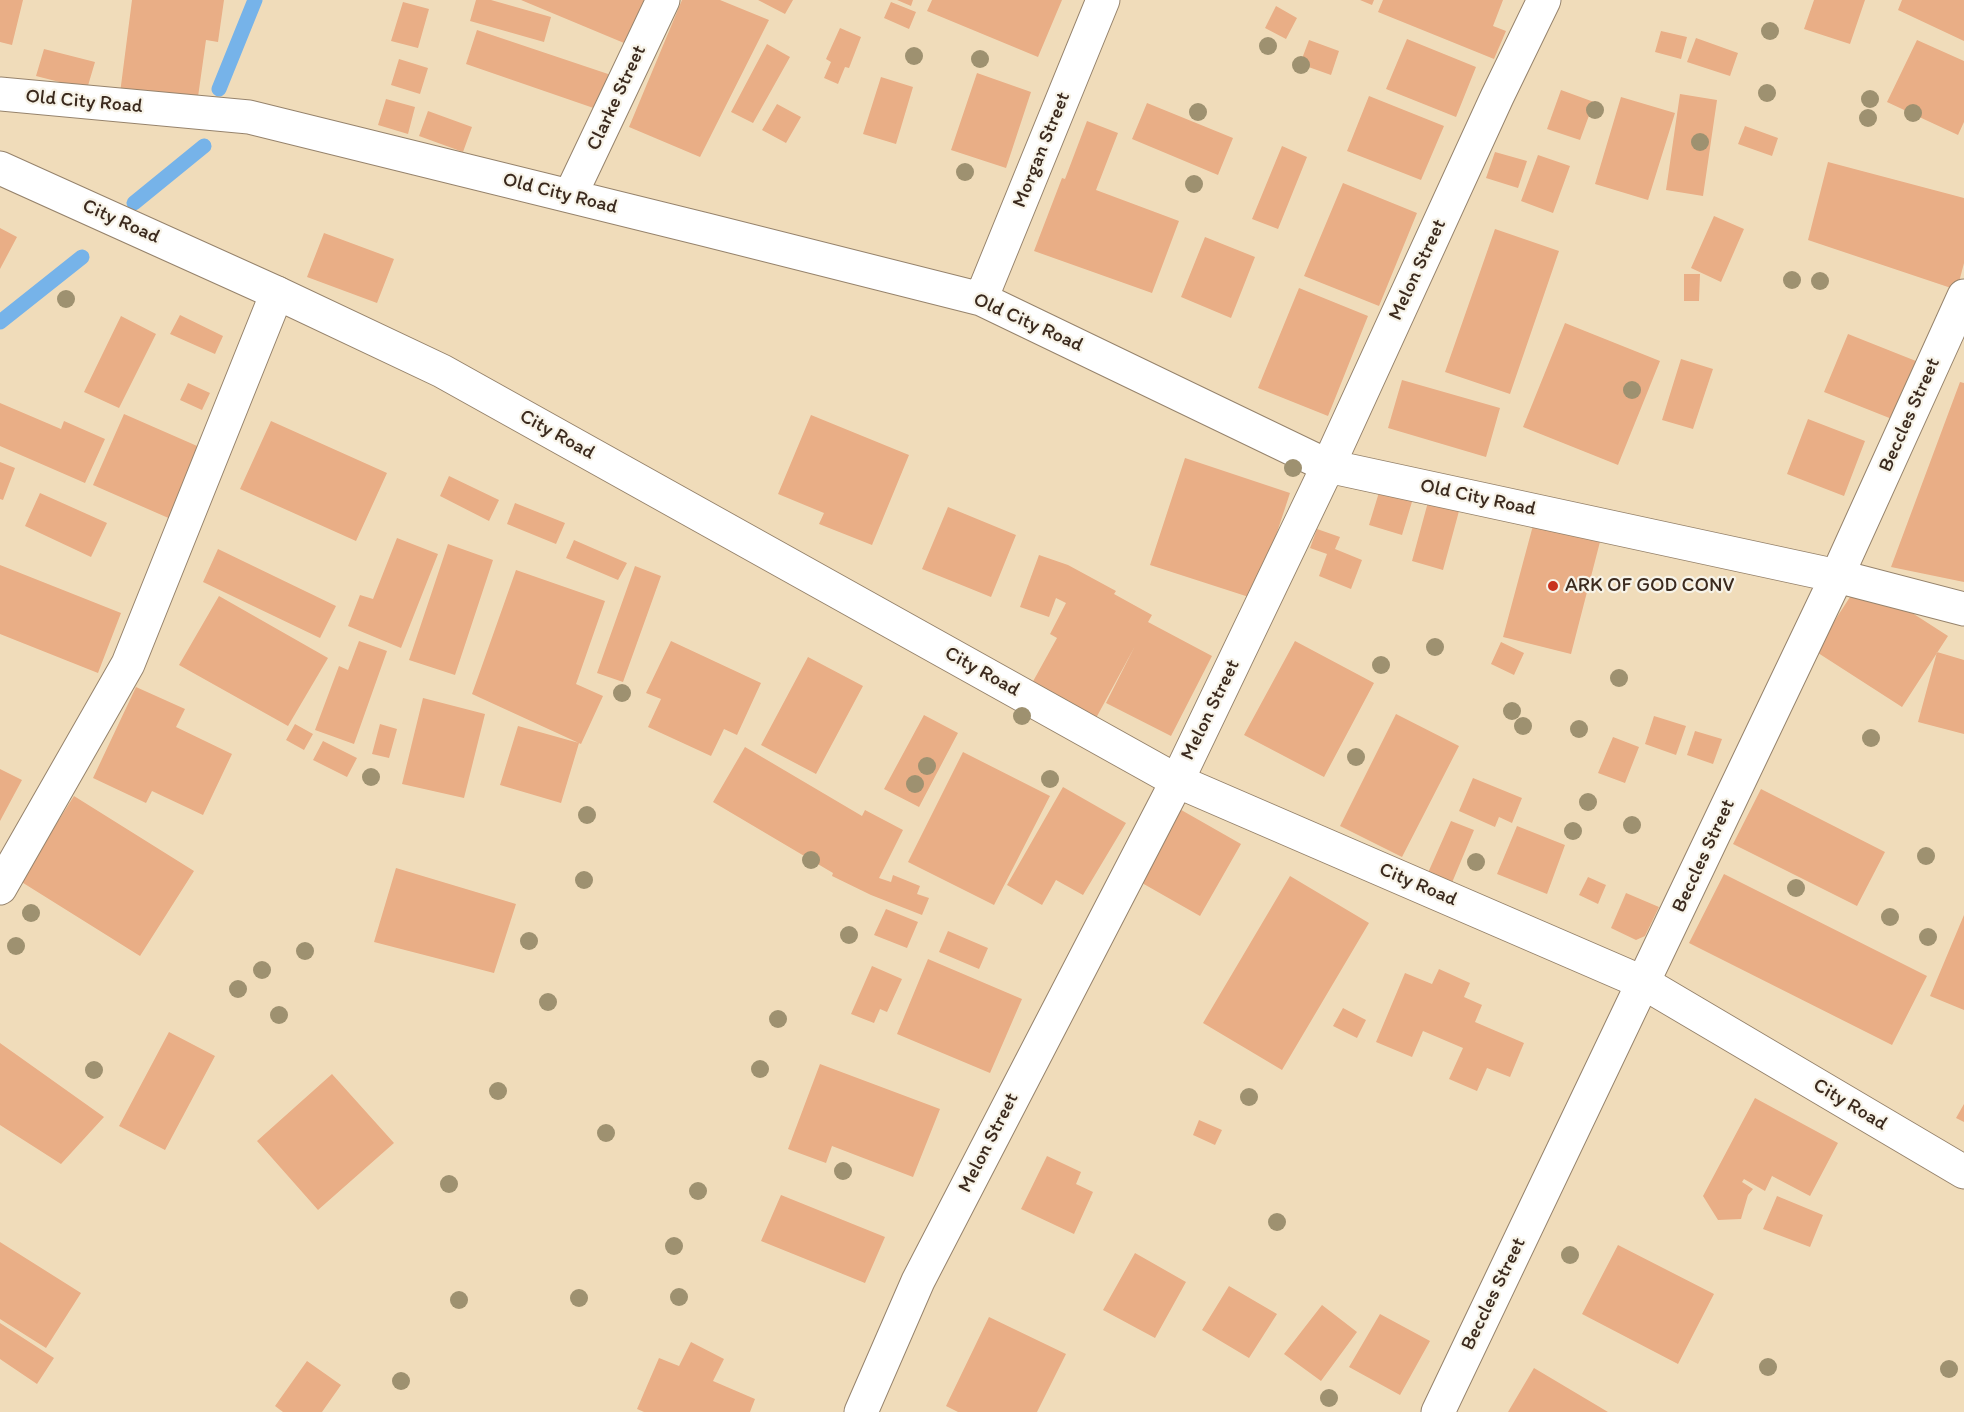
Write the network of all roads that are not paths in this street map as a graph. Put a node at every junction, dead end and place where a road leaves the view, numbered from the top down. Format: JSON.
{"nodes":[{"id":1,"x":663,"y":0,"type":"edge"},
{"id":2,"x":1102,"y":0,"type":"edge"},
{"id":3,"x":1544,"y":0,"type":"edge"},
{"id":4,"x":0,"y":94,"type":"edge"},
{"id":5,"x":0,"y":168,"type":"edge"},
{"id":6,"x":570,"y":196,"type":"junction"},
{"id":7,"x":277,"y":293,"type":"junction"},
{"id":8,"x":1964,"y":296,"type":"edge"},
{"id":9,"x":981,"y":299,"type":"junction"},
{"id":10,"x":1328,"y":466,"type":"junction"},
{"id":11,"x":1837,"y":576,"type":"junction"},
{"id":12,"x":1964,"y":609,"type":"edge"},
{"id":13,"x":1177,"y":781,"type":"junction"},
{"id":14,"x":0,"y":888,"type":"edge"},
{"id":15,"x":1644,"y":982,"type":"junction"},
{"id":16,"x":1964,"y":1172,"type":"edge"},
{"id":17,"x":861,"y":1412,"type":"edge"},
{"id":18,"x":1438,"y":1412,"type":"edge"}],
"edges":[{"from":1,"to":6,"type":"street","name":"Clarke Street"},
{"from":2,"to":9,"type":"street","name":"Morgan Street"},
{"from":3,"to":10,"type":"street","name":"Melon Street"},
{"from":4,"to":6,"type":"street","name":"Old City Road"},
{"from":5,"to":7,"type":"street","name":"City Road"},
{"from":6,"to":9,"type":"street","name":"Old City Road"},
{"from":7,"to":13,"type":"street","name":"City Road"},
{"from":7,"to":14,"type":"street"},
{"from":8,"to":11,"type":"street","name":"Beccles Street"},
{"from":9,"to":10,"type":"street","name":"Old City Road"},
{"from":10,"to":11,"type":"street","name":"Old City Road"},
{"from":10,"to":13,"type":"street","name":"Melon Street"},
{"from":11,"to":12,"type":"street","name":"Old City Road"},
{"from":11,"to":15,"type":"street","name":"Beccles Street"},
{"from":13,"to":15,"type":"street","name":"City Road"},
{"from":13,"to":17,"type":"street","name":"Melon Street"},
{"from":15,"to":16,"type":"street","name":"City Road"},
{"from":15,"to":18,"type":"street","name":"Beccles Street"}]}
